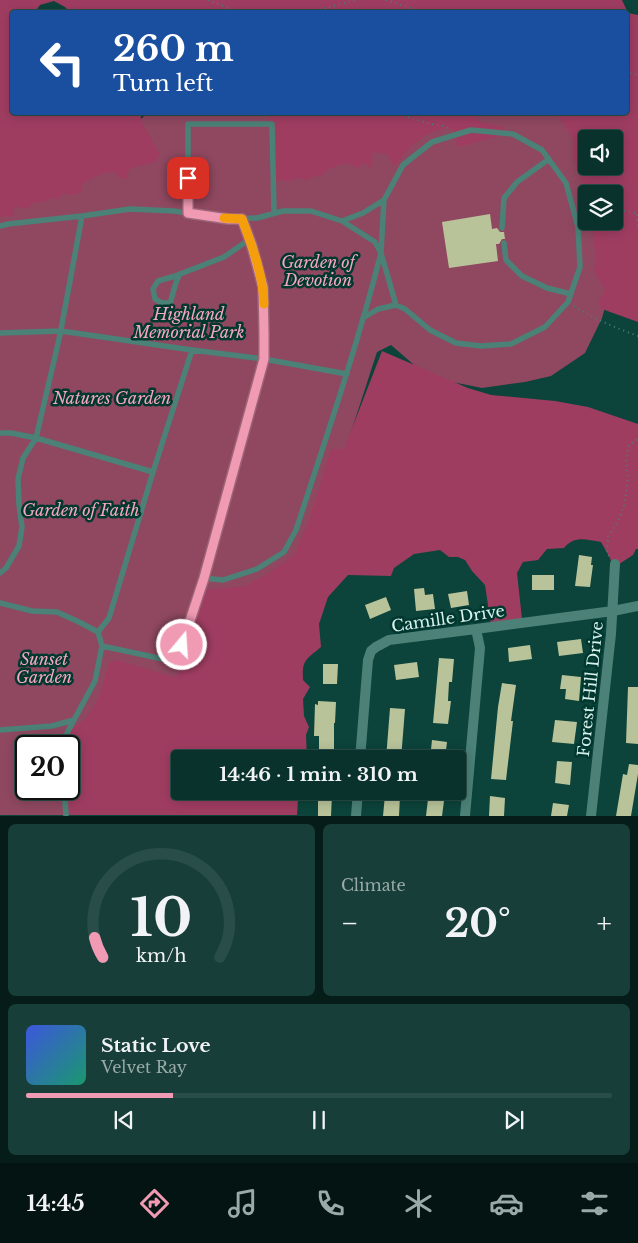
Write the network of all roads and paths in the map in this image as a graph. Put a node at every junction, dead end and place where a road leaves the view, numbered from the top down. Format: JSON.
{"nodes":[{"id":1,"x":208,"y":0,"type":"edge"},
{"id":2,"x":356,"y":0,"type":"edge"},
{"id":3,"x":386,"y":0,"type":"edge"},
{"id":4,"x":234,"y":10,"type":"edge"},
{"id":5,"x":318,"y":10,"type":"edge"},
{"id":6,"x":417,"y":10,"type":"edge"},
{"id":7,"x":403,"y":115,"type":"edge"},
{"id":8,"x":459,"y":133,"type":"junction"},
{"id":9,"x":549,"y":159,"type":"junction"},
{"id":10,"x":384,"y":200,"type":"junction"},
{"id":11,"x":638,"y":208,"type":"edge"},
{"id":12,"x":623,"y":211,"type":"edge"},
{"id":13,"x":188,"y":213,"type":"junction"},
{"id":14,"x":274,"y":213,"type":"junction"},
{"id":15,"x":637,"y":213,"type":"junction"},
{"id":16,"x":82,"y":216,"type":"junction"},
{"id":17,"x":242,"y":219,"type":"junction"},
{"id":18,"x":342,"y":221,"type":"junction"},
{"id":19,"x":0,"y":226,"type":"edge"},
{"id":20,"x":502,"y":228,"type":"dead end"},
{"id":21,"x":638,"y":228,"type":"edge"},
{"id":22,"x":250,"y":239,"type":"junction"},
{"id":23,"x":504,"y":243,"type":"dead end"},
{"id":24,"x":381,"y":253,"type":"junction"},
{"id":25,"x":180,"y":274,"type":"junction"},
{"id":26,"x":571,"y":294,"type":"junction"},
{"id":27,"x":568,"y":302,"type":"junction"},
{"id":28,"x":396,"y":305,"type":"junction"},
{"id":29,"x":363,"y":318,"type":"junction"},
{"id":30,"x":61,"y":331,"type":"junction"},
{"id":31,"x":0,"y":333,"type":"edge"},
{"id":32,"x":638,"y":336,"type":"edge"},
{"id":33,"x":192,"y":350,"type":"junction"},
{"id":34,"x":264,"y":359,"type":"junction"},
{"id":35,"x":347,"y":374,"type":"junction"},
{"id":36,"x":0,"y":433,"type":"edge"},
{"id":37,"x":36,"y":438,"type":"junction"},
{"id":38,"x":638,"y":438,"type":"edge"},
{"id":39,"x":152,"y":472,"type":"junction"},
{"id":40,"x":615,"y":564,"type":"joint"},
{"id":41,"x":0,"y":573,"type":"edge"},
{"id":42,"x":204,"y":578,"type":"junction"},
{"id":43,"x":0,"y":603,"type":"edge"},
{"id":44,"x":638,"y":606,"type":"edge"},
{"id":45,"x":613,"y":611,"type":"junction"},
{"id":46,"x":476,"y":629,"type":"junction"},
{"id":47,"x":98,"y":632,"type":"junction"},
{"id":48,"x":102,"y":646,"type":"junction"},
{"id":49,"x":74,"y":720,"type":"junction"},
{"id":50,"x":0,"y":730,"type":"edge"},
{"id":51,"x":67,"y":735,"type":"edge"},
{"id":52,"x":361,"y":750,"type":"edge"},
{"id":53,"x":65,"y":800,"type":"edge"},
{"id":54,"x":357,"y":800,"type":"edge"},
{"id":55,"x":66,"y":816,"type":"edge"},
{"id":56,"x":356,"y":816,"type":"edge"},
{"id":57,"x":465,"y":816,"type":"edge"},
{"id":58,"x":591,"y":816,"type":"edge"}],
"edges":[{"from":1,"to":4,"type":"path"},
{"from":2,"to":5,"type":"path"},
{"from":3,"to":6,"type":"path"},
{"from":7,"to":8,"type":"path"},
{"from":8,"to":9,"type":"lane"},
{"from":8,"to":10,"type":"lane"},
{"from":9,"to":20,"type":"lane"},
{"from":9,"to":26,"type":"lane"},
{"from":10,"to":18,"type":"lane"},
{"from":10,"to":24,"type":"lane"},
{"from":11,"to":15,"type":"path"},
{"from":12,"to":15,"type":"path"},
{"from":13,"to":14,"type":"lane"},
{"from":13,"to":16,"type":"lane"},
{"from":13,"to":17,"type":"lane"},
{"from":14,"to":17,"type":"lane"},
{"from":14,"to":18,"type":"lane"},
{"from":15,"to":21,"type":"path"},
{"from":16,"to":19,"type":"lane"},
{"from":16,"to":30,"type":"lane"},
{"from":17,"to":22,"type":"lane"},
{"from":18,"to":24,"type":"lane"},
{"from":22,"to":25,"type":"lane"},
{"from":22,"to":34,"type":"lane"},
{"from":23,"to":26,"type":"lane"},
{"from":24,"to":28,"type":"lane"},
{"from":24,"to":29,"type":"lane"},
{"from":25,"to":25,"type":"lane"},
{"from":26,"to":27,"type":"lane"},
{"from":27,"to":28,"type":"lane"},
{"from":27,"to":32,"type":"path"},
{"from":28,"to":29,"type":"lane"},
{"from":29,"to":35,"type":"lane"},
{"from":30,"to":31,"type":"lane"},
{"from":30,"to":33,"type":"lane"},
{"from":30,"to":37,"type":"lane"},
{"from":33,"to":34,"type":"lane"},
{"from":33,"to":39,"type":"lane"},
{"from":34,"to":35,"type":"lane"},
{"from":34,"to":42,"type":"lane"},
{"from":35,"to":42,"type":"lane"},
{"from":36,"to":37,"type":"lane"},
{"from":37,"to":39,"type":"lane"},
{"from":37,"to":41,"type":"lane"},
{"from":38,"to":40,"type":"path"},
{"from":39,"to":47,"type":"lane"},
{"from":40,"to":45,"type":"street","name":"Forest Hill Drive"},
{"from":42,"to":48,"type":"lane"},
{"from":43,"to":47,"type":"lane"},
{"from":44,"to":45,"type":"street","name":"Camille Drive"},
{"from":45,"to":46,"type":"street","name":"Camille Drive"},
{"from":45,"to":58,"type":"street","name":"Forest Hill Drive"},
{"from":46,"to":52,"type":"street","name":"Camille Drive"},
{"from":46,"to":57,"type":"street"},
{"from":47,"to":48,"type":"lane"},
{"from":48,"to":49,"type":"lane"},
{"from":49,"to":50,"type":"lane"},
{"from":49,"to":51,"type":"lane"},
{"from":53,"to":55,"type":"lane"},
{"from":54,"to":56,"type":"street"}]}
